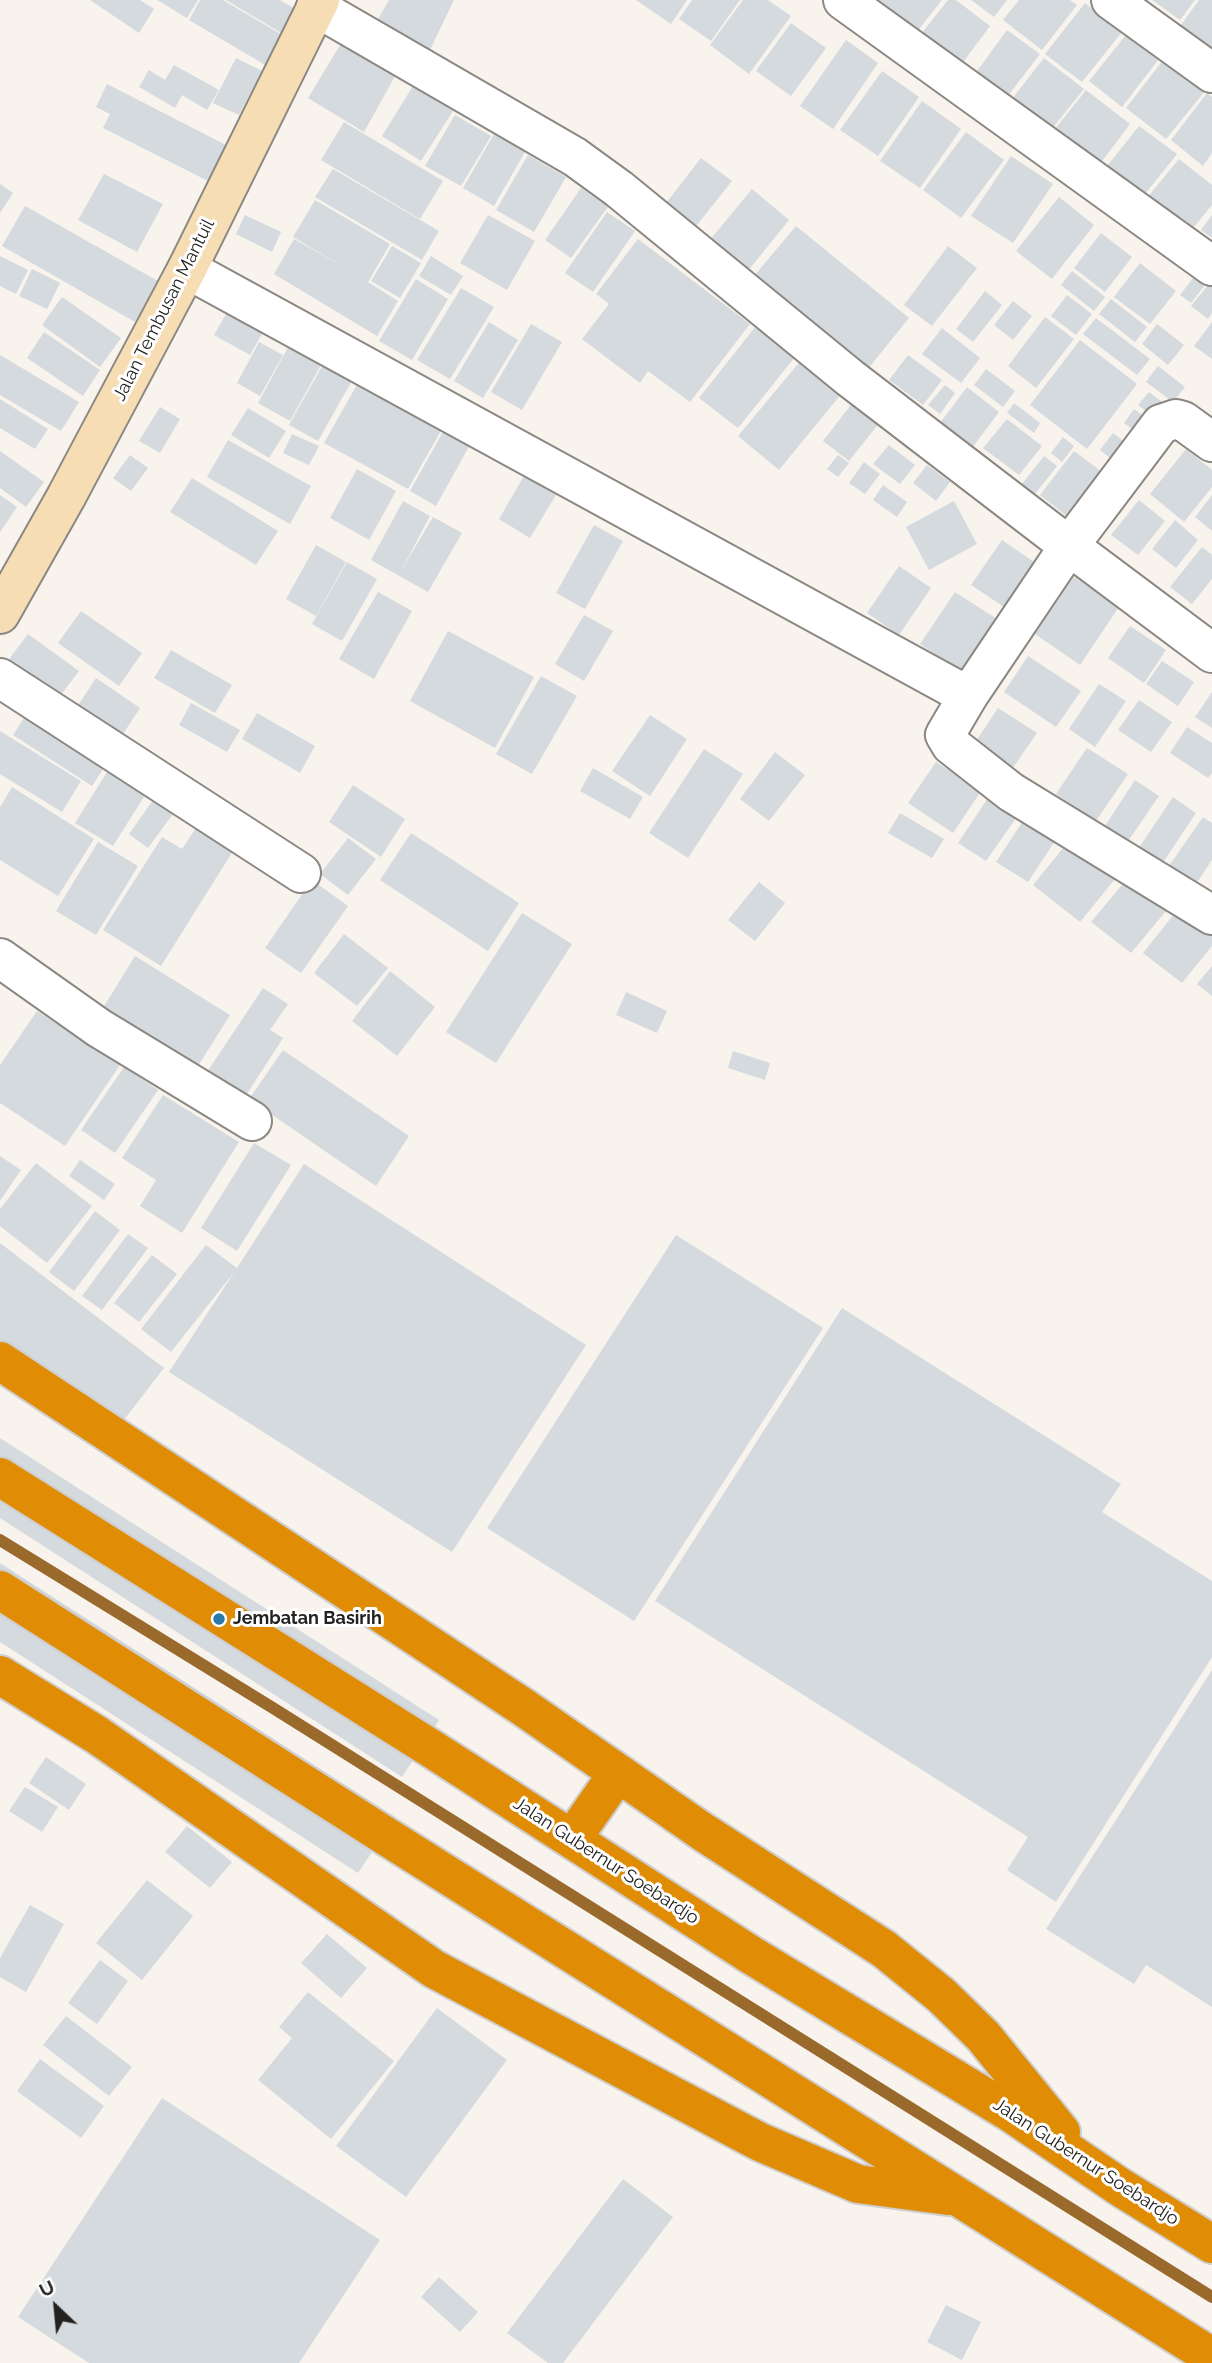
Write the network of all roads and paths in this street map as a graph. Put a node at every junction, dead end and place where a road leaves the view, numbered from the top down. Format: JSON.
{"nodes":[{"id":1,"x":843,"y":0,"type":"edge"},
{"id":2,"x":1111,"y":0,"type":"edge"},
{"id":3,"x":318,"y":3,"type":"edge"},
{"id":4,"x":1212,"y":73,"type":"edge"},
{"id":5,"x":1212,"y":266,"type":"edge"},
{"id":6,"x":187,"y":269,"type":"junction"},
{"id":7,"x":1212,"y":442,"type":"edge"},
{"id":8,"x":1069,"y":546,"type":"junction"},
{"id":9,"x":0,"y":614,"type":"edge"},
{"id":10,"x":1212,"y":653,"type":"edge"},
{"id":11,"x":0,"y":678,"type":"edge"},
{"id":12,"x":968,"y":696,"type":"junction"},
{"id":13,"x":301,"y":873,"type":"dead end"},
{"id":14,"x":1212,"y":915,"type":"edge"},
{"id":15,"x":0,"y":958,"type":"edge"},
{"id":16,"x":252,"y":1121,"type":"dead end"},
{"id":17,"x":0,"y":1361,"type":"edge"},
{"id":18,"x":0,"y":1477,"type":"edge"},
{"id":19,"x":0,"y":1590,"type":"edge"},
{"id":20,"x":0,"y":1675,"type":"edge"},
{"id":21,"x":618,"y":1773,"type":"junction"},
{"id":22,"x":572,"y":1839,"type":"junction"},
{"id":23,"x":1088,"y":2166,"type":"junction"},
{"id":24,"x":960,"y":2198,"type":"junction"},
{"id":25,"x":1212,"y":2244,"type":"edge"},
{"id":26,"x":1212,"y":2357,"type":"edge"}],
"edges":[{"from":1,"to":5,"type":"street"},
{"from":2,"to":4,"type":"street"},
{"from":3,"to":6,"type":"street","name":"Jalan Tembusan Mantuil"},
{"from":3,"to":8,"type":"street"},
{"from":6,"to":9,"type":"street","name":"Jalan Tembusan Mantuil"},
{"from":6,"to":12,"type":"street"},
{"from":7,"to":8,"type":"street"},
{"from":8,"to":10,"type":"street"},
{"from":8,"to":12,"type":"street"},
{"from":11,"to":13,"type":"street"},
{"from":12,"to":14,"type":"street"},
{"from":15,"to":16,"type":"street"},
{"from":17,"to":21,"type":"highway"},
{"from":18,"to":22,"type":"highway","name":"Jalan Gubernur Soebardjo"},
{"from":19,"to":24,"type":"highway"},
{"from":20,"to":24,"type":"highway"},
{"from":21,"to":22,"type":"highway"},
{"from":21,"to":23,"type":"highway"},
{"from":22,"to":23,"type":"highway","name":"Jalan Gubernur Soebardjo"},
{"from":23,"to":25,"type":"highway","name":"Jalan Gubernur Soebardjo"},
{"from":24,"to":26,"type":"highway"}]}
